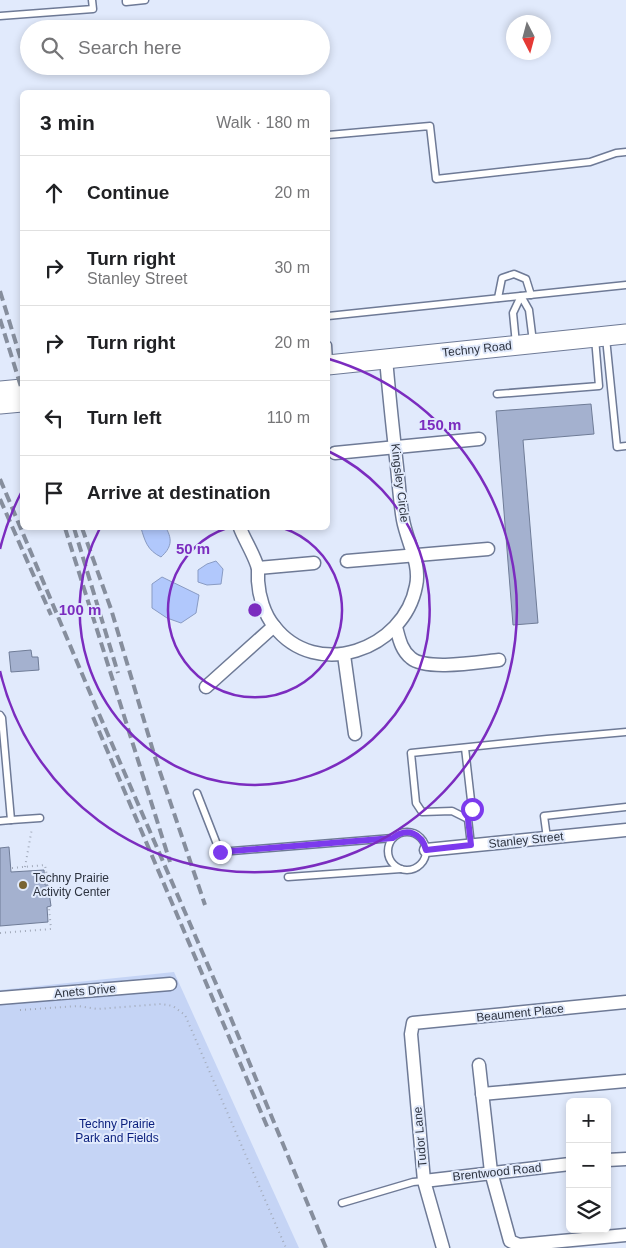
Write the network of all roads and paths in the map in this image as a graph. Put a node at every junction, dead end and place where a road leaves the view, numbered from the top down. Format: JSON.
{"nodes":[{"id":1,"x":92,"y":0,"type":"edge"},
{"id":2,"x":126,"y":0,"type":"edge"},
{"id":3,"x":145,"y":0,"type":"edge"},
{"id":4,"x":0,"y":16,"type":"edge"},
{"id":5,"x":330,"y":135,"type":"edge"},
{"id":6,"x":626,"y":152,"type":"edge"},
{"id":7,"x":626,"y":285,"type":"edge"},
{"id":8,"x":531,"y":295,"type":"junction"},
{"id":9,"x":521,"y":296,"type":"junction"},
{"id":10,"x":498,"y":298,"type":"junction"},
{"id":11,"x":330,"y":316,"type":"edge"},
{"id":12,"x":626,"y":334,"type":"edge"},
{"id":13,"x":600,"y":336,"type":"junction"},
{"id":14,"x":525,"y":344,"type":"junction"},
{"id":15,"x":386,"y":358,"type":"junction"},
{"id":16,"x":330,"y":364,"type":"edge"},
{"id":17,"x":20,"y":389,"type":"edge"},
{"id":18,"x":0,"y":391,"type":"edge"},
{"id":19,"x":497,"y":394,"type":"dead end"},
{"id":20,"x":20,"y":402,"type":"edge"},
{"id":21,"x":0,"y":404,"type":"edge"},
{"id":22,"x":479,"y":439,"type":"dead end"},
{"id":23,"x":626,"y":446,"type":"edge"},
{"id":24,"x":395,"y":447,"type":"junction"},
{"id":25,"x":335,"y":453,"type":"dead end"},
{"id":26,"x":241,"y":530,"type":"edge"},
{"id":27,"x":488,"y":549,"type":"dead end"},
{"id":28,"x":413,"y":556,"type":"junction"},
{"id":29,"x":347,"y":561,"type":"dead end"},
{"id":30,"x":314,"y":563,"type":"dead end"},
{"id":31,"x":258,"y":568,"type":"junction"},
{"id":32,"x":274,"y":626,"type":"junction"},
{"id":33,"x":396,"y":627,"type":"junction"},
{"id":34,"x":344,"y":655,"type":"junction"},
{"id":35,"x":499,"y":660,"type":"dead end"},
{"id":36,"x":206,"y":687,"type":"dead end"},
{"id":37,"x":0,"y":715,"type":"edge"},
{"id":38,"x":626,"y":732,"type":"edge"},
{"id":39,"x":355,"y":734,"type":"dead end"},
{"id":40,"x":465,"y":748,"type":"junction"},
{"id":41,"x":197,"y":793,"type":"dead end"},
{"id":42,"x":626,"y":807,"type":"edge"},
{"id":43,"x":36,"y":818,"type":"joint"},
{"id":44,"x":468,"y":819,"type":"junction"},
{"id":45,"x":11,"y":820,"type":"junction"},
{"id":46,"x":0,"y":821,"type":"edge"},
{"id":47,"x":626,"y":830,"type":"edge"},
{"id":48,"x":393,"y":838,"type":"junction"},
{"id":49,"x":547,"y":838,"type":"junction"},
{"id":50,"x":471,"y":845,"type":"junction"},
{"id":51,"x":426,"y":850,"type":"junction"},
{"id":52,"x":25,"y":867,"type":"junction"},
{"id":53,"x":12,"y":868,"type":"dead end"},
{"id":54,"x":402,"y":869,"type":"junction"},
{"id":55,"x":288,"y":877,"type":"dead end"},
{"id":56,"x":48,"y":882,"type":"dead end"},
{"id":57,"x":49,"y":908,"type":"dead end"},
{"id":58,"x":0,"y":933,"type":"edge"},
{"id":59,"x":170,"y":984,"type":"dead end"},
{"id":60,"x":0,"y":998,"type":"edge"},
{"id":61,"x":626,"y":1002,"type":"edge"},
{"id":62,"x":19,"y":1010,"type":"dead end"},
{"id":63,"x":413,"y":1023,"type":"joint"},
{"id":64,"x":479,"y":1065,"type":"dead end"},
{"id":65,"x":626,"y":1081,"type":"edge"},
{"id":66,"x":482,"y":1094,"type":"junction"},
{"id":67,"x":626,"y":1159,"type":"edge"},
{"id":68,"x":611,"y":1160,"type":"edge"},
{"id":69,"x":566,"y":1164,"type":"edge"},
{"id":70,"x":491,"y":1172,"type":"junction"},
{"id":71,"x":424,"y":1180,"type":"junction"},
{"id":72,"x":342,"y":1203,"type":"dead end"},
{"id":73,"x":626,"y":1235,"type":"edge"},
{"id":74,"x":286,"y":1248,"type":"edge"},
{"id":75,"x":444,"y":1248,"type":"edge"}],
"edges":[{"from":1,"to":4,"type":"lane"},
{"from":2,"to":3,"type":"lane"},
{"from":5,"to":6,"type":"lane"},
{"from":7,"to":8,"type":"lane"},
{"from":8,"to":9,"type":"lane"},
{"from":8,"to":10,"type":"lane"},
{"from":9,"to":10,"type":"lane"},
{"from":9,"to":14,"type":"lane"},
{"from":9,"to":14,"type":"lane"},
{"from":10,"to":11,"type":"lane"},
{"from":12,"to":13,"type":"main road","name":"Techny Road"},
{"from":13,"to":14,"type":"main road","name":"Techny Road"},
{"from":13,"to":19,"type":"lane"},
{"from":13,"to":23,"type":"lane"},
{"from":14,"to":15,"type":"main road","name":"Techny Road"},
{"from":15,"to":16,"type":"main road","name":"Techny Road"},
{"from":15,"to":24,"type":"street","name":"Kingsley Circle"},
{"from":17,"to":18,"type":"main road"},
{"from":20,"to":21,"type":"main road"},
{"from":22,"to":24,"type":"street"},
{"from":24,"to":25,"type":"street"},
{"from":24,"to":28,"type":"street","name":"Kingsley Circle"},
{"from":26,"to":31,"type":"street","name":"Kingsley Circle"},
{"from":27,"to":28,"type":"street"},
{"from":28,"to":29,"type":"street"},
{"from":28,"to":33,"type":"street","name":"Kingsley Circle"},
{"from":30,"to":31,"type":"street"},
{"from":31,"to":32,"type":"street","name":"Kingsley Circle"},
{"from":32,"to":34,"type":"street","name":"Kingsley Circle"},
{"from":32,"to":36,"type":"street"},
{"from":33,"to":34,"type":"street","name":"Kingsley Circle"},
{"from":33,"to":35,"type":"street"},
{"from":34,"to":39,"type":"street"},
{"from":37,"to":45,"type":"lane"},
{"from":38,"to":40,"type":"lane"},
{"from":40,"to":44,"type":"lane"},
{"from":40,"to":44,"type":"lane"},
{"from":41,"to":48,"type":"lane"},
{"from":42,"to":49,"type":"lane"},
{"from":43,"to":45,"type":"lane"},
{"from":43,"to":52,"type":"path"},
{"from":44,"to":50,"type":"lane"},
{"from":45,"to":46,"type":"lane"},
{"from":47,"to":49,"type":"street","name":"Stanley Street"},
{"from":48,"to":51,"type":"lane"},
{"from":48,"to":54,"type":"lane"},
{"from":49,"to":50,"type":"street","name":"Stanley Street"},
{"from":50,"to":51,"type":"street","name":"Stanley Street"},
{"from":51,"to":54,"type":"lane"},
{"from":52,"to":53,"type":"path"},
{"from":52,"to":56,"type":"path"},
{"from":54,"to":55,"type":"lane"},
{"from":57,"to":58,"type":"path"},
{"from":59,"to":60,"type":"street","name":"Anets Drive"},
{"from":61,"to":63,"type":"street","name":"Beaument Place"},
{"from":62,"to":74,"type":"path"},
{"from":63,"to":71,"type":"street","name":"Tudor Lane"},
{"from":64,"to":66,"type":"street"},
{"from":65,"to":66,"type":"street"},
{"from":66,"to":70,"type":"street"},
{"from":67,"to":68,"type":"street"},
{"from":69,"to":70,"type":"street","name":"Brentwood Road"},
{"from":70,"to":71,"type":"street","name":"Brentwood Road"},
{"from":70,"to":73,"type":"street"},
{"from":71,"to":72,"type":"lane"},
{"from":71,"to":75,"type":"street","name":"Tudor Lane"}]}
